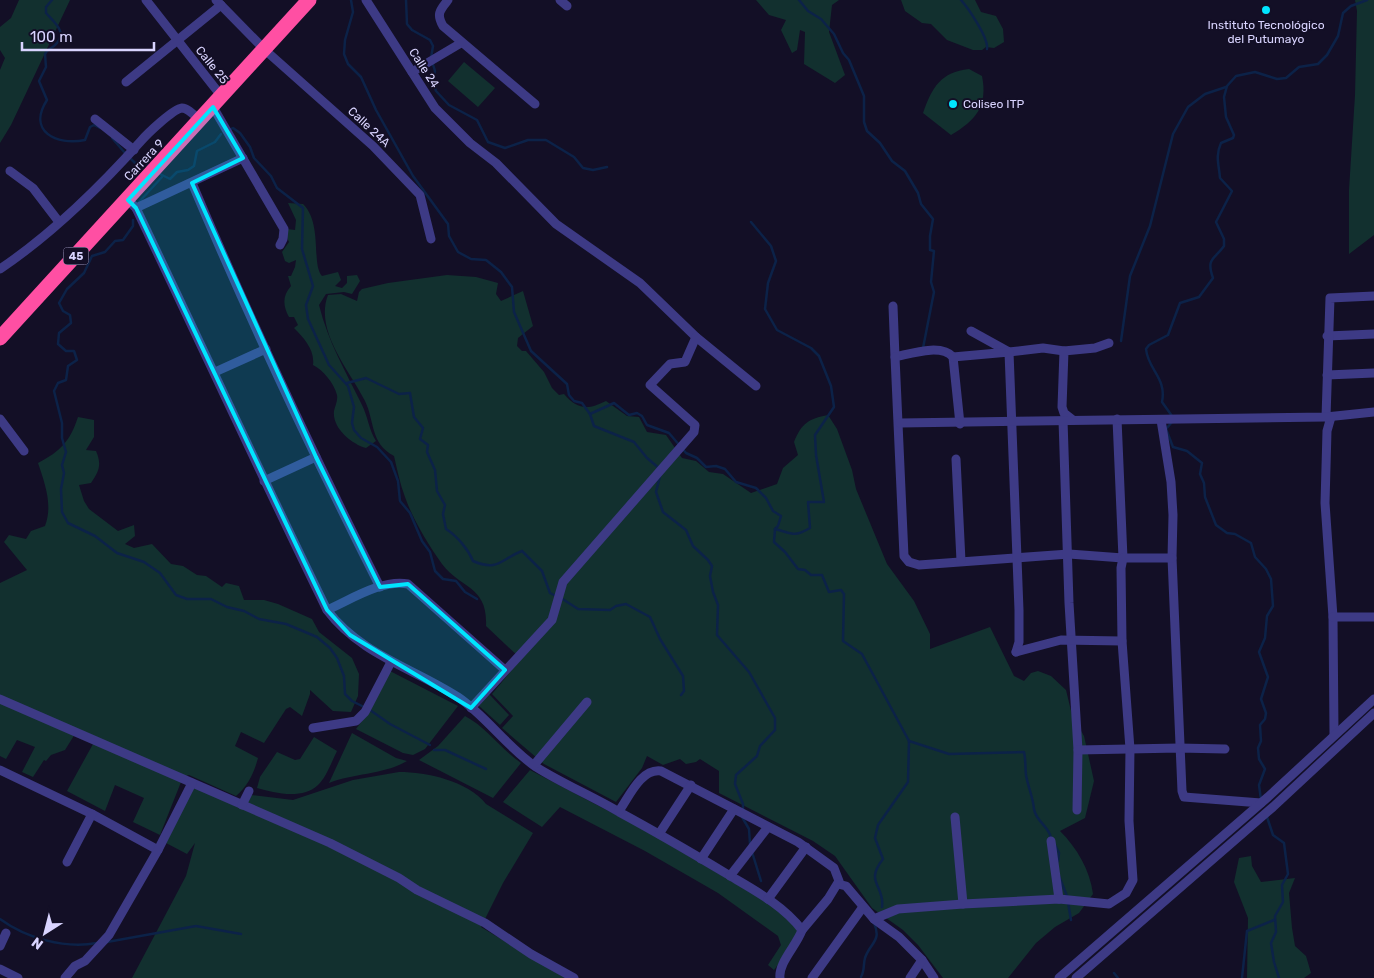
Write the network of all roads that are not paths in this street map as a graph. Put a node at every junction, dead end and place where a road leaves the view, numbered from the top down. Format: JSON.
{"nodes":[{"id":1,"x":146,"y":0,"type":"edge"},
{"id":2,"x":309,"y":0,"type":"edge"},
{"id":3,"x":366,"y":0,"type":"edge"},
{"id":4,"x":448,"y":0,"type":"edge"},
{"id":5,"x":218,"y":2,"type":"edge"},
{"id":6,"x":177,"y":40,"type":"junction"},
{"id":7,"x":461,"y":43,"type":"junction"},
{"id":8,"x":265,"y":50,"type":"junction"},
{"id":9,"x":412,"y":72,"type":"junction"},
{"id":10,"x":126,"y":82,"type":"dead end"},
{"id":11,"x":218,"y":102,"type":"junction"},
{"id":12,"x":535,"y":104,"type":"dead end"},
{"id":13,"x":95,"y":119,"type":"dead end"},
{"id":14,"x":201,"y":121,"type":"junction"},
{"id":15,"x":134,"y":150,"type":"junction"},
{"id":16,"x":243,"y":158,"type":"junction"},
{"id":17,"x":10,"y":171,"type":"dead end"},
{"id":18,"x":192,"y":183,"type":"junction"},
{"id":19,"x":132,"y":204,"type":"junction"},
{"id":20,"x":59,"y":222,"type":"junction"},
{"id":21,"x":432,"y":239,"type":"dead end"},
{"id":22,"x":280,"y":245,"type":"dead end"},
{"id":23,"x":0,"y":269,"type":"edge"},
{"id":24,"x":1374,"y":296,"type":"edge"},
{"id":25,"x":893,"y":306,"type":"dead end"},
{"id":26,"x":971,"y":331,"type":"dead end"},
{"id":27,"x":1374,"y":334,"type":"edge"},
{"id":28,"x":1327,"y":336,"type":"junction"},
{"id":29,"x":0,"y":338,"type":"edge"},
{"id":30,"x":696,"y":338,"type":"junction"},
{"id":31,"x":1109,"y":343,"type":"dead end"},
{"id":32,"x":266,"y":349,"type":"junction"},
{"id":33,"x":1064,"y":351,"type":"junction"},
{"id":34,"x":1009,"y":352,"type":"junction"},
{"id":35,"x":953,"y":356,"type":"junction"},
{"id":36,"x":895,"y":357,"type":"junction"},
{"id":37,"x":215,"y":372,"type":"junction"},
{"id":38,"x":1374,"y":373,"type":"edge"},
{"id":39,"x":1327,"y":375,"type":"junction"},
{"id":40,"x":756,"y":386,"type":"dead end"},
{"id":41,"x":1374,"y":412,"type":"edge"},
{"id":42,"x":1374,"y":416,"type":"edge"},
{"id":43,"x":1328,"y":417,"type":"junction"},
{"id":44,"x":0,"y":419,"type":"edge"},
{"id":45,"x":1063,"y":420,"type":"junction"},
{"id":46,"x":1073,"y":420,"type":"junction"},
{"id":47,"x":1117,"y":420,"type":"junction"},
{"id":48,"x":1169,"y":420,"type":"junction"},
{"id":49,"x":1012,"y":422,"type":"junction"},
{"id":50,"x":900,"y":423,"type":"junction"},
{"id":51,"x":960,"y":424,"type":"junction"},
{"id":52,"x":24,"y":451,"type":"dead end"},
{"id":53,"x":316,"y":457,"type":"junction"},
{"id":54,"x":956,"y":459,"type":"dead end"},
{"id":55,"x":264,"y":481,"type":"junction"},
{"id":56,"x":1069,"y":554,"type":"junction"},
{"id":57,"x":1017,"y":558,"type":"junction"},
{"id":58,"x":1123,"y":558,"type":"junction"},
{"id":59,"x":1172,"y":558,"type":"junction"},
{"id":60,"x":961,"y":561,"type":"junction"},
{"id":61,"x":380,"y":587,"type":"junction"},
{"id":62,"x":327,"y":610,"type":"junction"},
{"id":63,"x":1333,"y":616,"type":"junction"},
{"id":64,"x":1374,"y":617,"type":"edge"},
{"id":65,"x":1122,"y":641,"type":"junction"},
{"id":66,"x":1072,"y":642,"type":"junction"},
{"id":67,"x":391,"y":662,"type":"junction"},
{"id":68,"x":505,"y":670,"type":"junction"},
{"id":69,"x":0,"y":699,"type":"edge"},
{"id":70,"x":1374,"y":699,"type":"edge"},
{"id":71,"x":587,"y":702,"type":"dead end"},
{"id":72,"x":471,"y":708,"type":"junction"},
{"id":73,"x":1374,"y":713,"type":"edge"},
{"id":74,"x":312,"y":728,"type":"dead end"},
{"id":75,"x":1334,"y":734,"type":"junction"},
{"id":76,"x":1179,"y":748,"type":"junction"},
{"id":77,"x":1130,"y":749,"type":"junction"},
{"id":78,"x":1078,"y":750,"type":"junction"},
{"id":79,"x":1224,"y":750,"type":"dead end"},
{"id":80,"x":534,"y":765,"type":"junction"},
{"id":81,"x":0,"y":770,"type":"edge"},
{"id":82,"x":12,"y":777,"type":"junction"},
{"id":83,"x":0,"y":779,"type":"edge"},
{"id":84,"x":192,"y":783,"type":"junction"},
{"id":85,"x":690,"y":785,"type":"junction"},
{"id":86,"x":249,"y":791,"type":"dead end"},
{"id":87,"x":1261,"y":803,"type":"junction"},
{"id":88,"x":242,"y":805,"type":"junction"},
{"id":89,"x":734,"y":809,"type":"junction"},
{"id":90,"x":1077,"y":810,"type":"dead end"},
{"id":91,"x":619,"y":811,"type":"junction"},
{"id":92,"x":92,"y":814,"type":"junction"},
{"id":93,"x":955,"y":817,"type":"dead end"},
{"id":94,"x":768,"y":827,"type":"junction"},
{"id":95,"x":659,"y":834,"type":"junction"},
{"id":96,"x":1051,"y":841,"type":"dead end"},
{"id":97,"x":806,"y":847,"type":"junction"},
{"id":98,"x":158,"y":850,"type":"junction"},
{"id":99,"x":701,"y":858,"type":"junction"},
{"id":100,"x":67,"y":862,"type":"dead end"},
{"id":101,"x":730,"y":876,"type":"junction"},
{"id":102,"x":838,"y":884,"type":"junction"},
{"id":103,"x":768,"y":899,"type":"junction"},
{"id":104,"x":1059,"y":899,"type":"junction"},
{"id":105,"x":963,"y":904,"type":"junction"},
{"id":106,"x":863,"y":907,"type":"junction"},
{"id":107,"x":874,"y":919,"type":"junction"},
{"id":108,"x":802,"y":930,"type":"junction"},
{"id":109,"x":6,"y":933,"type":"dead end"},
{"id":110,"x":0,"y":946,"type":"edge"},
{"id":111,"x":922,"y":960,"type":"junction"},
{"id":112,"x":0,"y":969,"type":"edge"},
{"id":113,"x":18,"y":978,"type":"edge"},
{"id":114,"x":65,"y":978,"type":"edge"},
{"id":115,"x":574,"y":978,"type":"edge"},
{"id":116,"x":780,"y":978,"type":"edge"},
{"id":117,"x":812,"y":978,"type":"edge"},
{"id":118,"x":910,"y":978,"type":"edge"},
{"id":119,"x":934,"y":978,"type":"edge"},
{"id":120,"x":1059,"y":978,"type":"edge"},
{"id":121,"x":1076,"y":978,"type":"edge"}],
"edges":[{"from":1,"to":6,"type":"street","name":"Calle 25"},
{"from":2,"to":8,"type":"highway","name":"Carrera 9","number":"45"},
{"from":3,"to":9,"type":"street","name":"Calle 24"},
{"from":4,"to":7,"type":"street"},
{"from":5,"to":6,"type":"street"},
{"from":5,"to":8,"type":"street"},
{"from":6,"to":10,"type":"street"},
{"from":6,"to":11,"type":"street","name":"Calle 25"},
{"from":7,"to":9,"type":"street"},
{"from":7,"to":12,"type":"street"},
{"from":8,"to":11,"type":"highway","name":"Carrera 9","number":"45"},
{"from":8,"to":21,"type":"street","name":"Calle 24A"},
{"from":9,"to":30,"type":"street","name":"Calle 24"},
{"from":11,"to":14,"type":"highway","name":"Carrera 9","number":"45"},
{"from":11,"to":16,"type":"street","name":"Calle 25"},
{"from":13,"to":15,"type":"street"},
{"from":14,"to":15,"type":"street"},
{"from":14,"to":19,"type":"highway","name":"Carrera 9","number":"45"},
{"from":15,"to":20,"type":"street"},
{"from":16,"to":18,"type":"street"},
{"from":16,"to":22,"type":"street","name":"Calle 25"},
{"from":17,"to":20,"type":"street"},
{"from":18,"to":19,"type":"street"},
{"from":18,"to":32,"type":"street"},
{"from":19,"to":29,"type":"highway","name":"Carrera 9","number":"45"},
{"from":19,"to":37,"type":"street"},
{"from":20,"to":23,"type":"street"},
{"from":24,"to":28,"type":"street"},
{"from":25,"to":36,"type":"street"},
{"from":26,"to":34,"type":"street"},
{"from":27,"to":28,"type":"street"},
{"from":28,"to":39,"type":"street"},
{"from":30,"to":40,"type":"street","name":"Calle 24"},
{"from":30,"to":68,"type":"street"},
{"from":31,"to":33,"type":"street"},
{"from":32,"to":37,"type":"street"},
{"from":32,"to":53,"type":"street"},
{"from":33,"to":34,"type":"street"},
{"from":33,"to":46,"type":"street"},
{"from":34,"to":35,"type":"street"},
{"from":34,"to":49,"type":"street"},
{"from":35,"to":36,"type":"street"},
{"from":35,"to":51,"type":"street"},
{"from":36,"to":50,"type":"street"},
{"from":37,"to":55,"type":"street"},
{"from":38,"to":39,"type":"street"},
{"from":39,"to":43,"type":"street"},
{"from":41,"to":42,"type":"street"},
{"from":41,"to":43,"type":"street"},
{"from":43,"to":48,"type":"street"},
{"from":43,"to":63,"type":"street"},
{"from":44,"to":52,"type":"street"},
{"from":45,"to":46,"type":"street"},
{"from":45,"to":49,"type":"street"},
{"from":45,"to":56,"type":"street"},
{"from":46,"to":47,"type":"street"},
{"from":47,"to":48,"type":"street"},
{"from":47,"to":58,"type":"street"},
{"from":48,"to":59,"type":"street"},
{"from":49,"to":51,"type":"street"},
{"from":49,"to":57,"type":"street"},
{"from":50,"to":51,"type":"street"},
{"from":50,"to":60,"type":"street"},
{"from":53,"to":55,"type":"street"},
{"from":53,"to":61,"type":"street"},
{"from":54,"to":60,"type":"street"},
{"from":55,"to":62,"type":"street"},
{"from":56,"to":57,"type":"street"},
{"from":56,"to":58,"type":"street"},
{"from":56,"to":66,"type":"street"},
{"from":57,"to":60,"type":"street"},
{"from":57,"to":66,"type":"street"},
{"from":58,"to":59,"type":"street"},
{"from":58,"to":65,"type":"street"},
{"from":59,"to":76,"type":"street"},
{"from":61,"to":62,"type":"street"},
{"from":61,"to":68,"type":"street"},
{"from":62,"to":67,"type":"street"},
{"from":63,"to":64,"type":"street"},
{"from":63,"to":75,"type":"street"},
{"from":65,"to":66,"type":"street"},
{"from":65,"to":77,"type":"street"},
{"from":66,"to":78,"type":"street"},
{"from":67,"to":72,"type":"street"},
{"from":67,"to":74,"type":"street"},
{"from":68,"to":72,"type":"street"},
{"from":69,"to":84,"type":"street"},
{"from":70,"to":75,"type":"street"},
{"from":71,"to":80,"type":"street"},
{"from":72,"to":80,"type":"street"},
{"from":73,"to":121,"type":"street"},
{"from":75,"to":87,"type":"street"},
{"from":76,"to":77,"type":"street"},
{"from":76,"to":79,"type":"street"},
{"from":76,"to":87,"type":"street"},
{"from":77,"to":78,"type":"street"},
{"from":77,"to":104,"type":"street"},
{"from":78,"to":90,"type":"street"},
{"from":80,"to":91,"type":"street"},
{"from":81,"to":82,"type":"street"},
{"from":82,"to":83,"type":"street"},
{"from":82,"to":92,"type":"street"},
{"from":84,"to":88,"type":"street"},
{"from":84,"to":98,"type":"street"},
{"from":85,"to":89,"type":"street"},
{"from":85,"to":91,"type":"street"},
{"from":85,"to":95,"type":"street"},
{"from":86,"to":88,"type":"street"},
{"from":87,"to":120,"type":"street"},
{"from":88,"to":115,"type":"street"},
{"from":89,"to":94,"type":"street"},
{"from":89,"to":99,"type":"street"},
{"from":91,"to":95,"type":"street"},
{"from":92,"to":98,"type":"street"},
{"from":92,"to":100,"type":"street"},
{"from":93,"to":105,"type":"street"},
{"from":94,"to":97,"type":"street"},
{"from":94,"to":101,"type":"street"},
{"from":95,"to":99,"type":"street"},
{"from":96,"to":104,"type":"street"},
{"from":97,"to":102,"type":"street"},
{"from":97,"to":103,"type":"street"},
{"from":98,"to":114,"type":"street"},
{"from":99,"to":101,"type":"street"},
{"from":101,"to":103,"type":"street"},
{"from":102,"to":106,"type":"street"},
{"from":102,"to":108,"type":"street"},
{"from":103,"to":108,"type":"street"},
{"from":104,"to":105,"type":"street"},
{"from":105,"to":107,"type":"street"},
{"from":106,"to":107,"type":"street"},
{"from":106,"to":117,"type":"street"},
{"from":107,"to":111,"type":"street"},
{"from":108,"to":116,"type":"street"},
{"from":109,"to":110,"type":"street"},
{"from":111,"to":118,"type":"street"},
{"from":111,"to":119,"type":"street"},
{"from":112,"to":113,"type":"street"}]}
